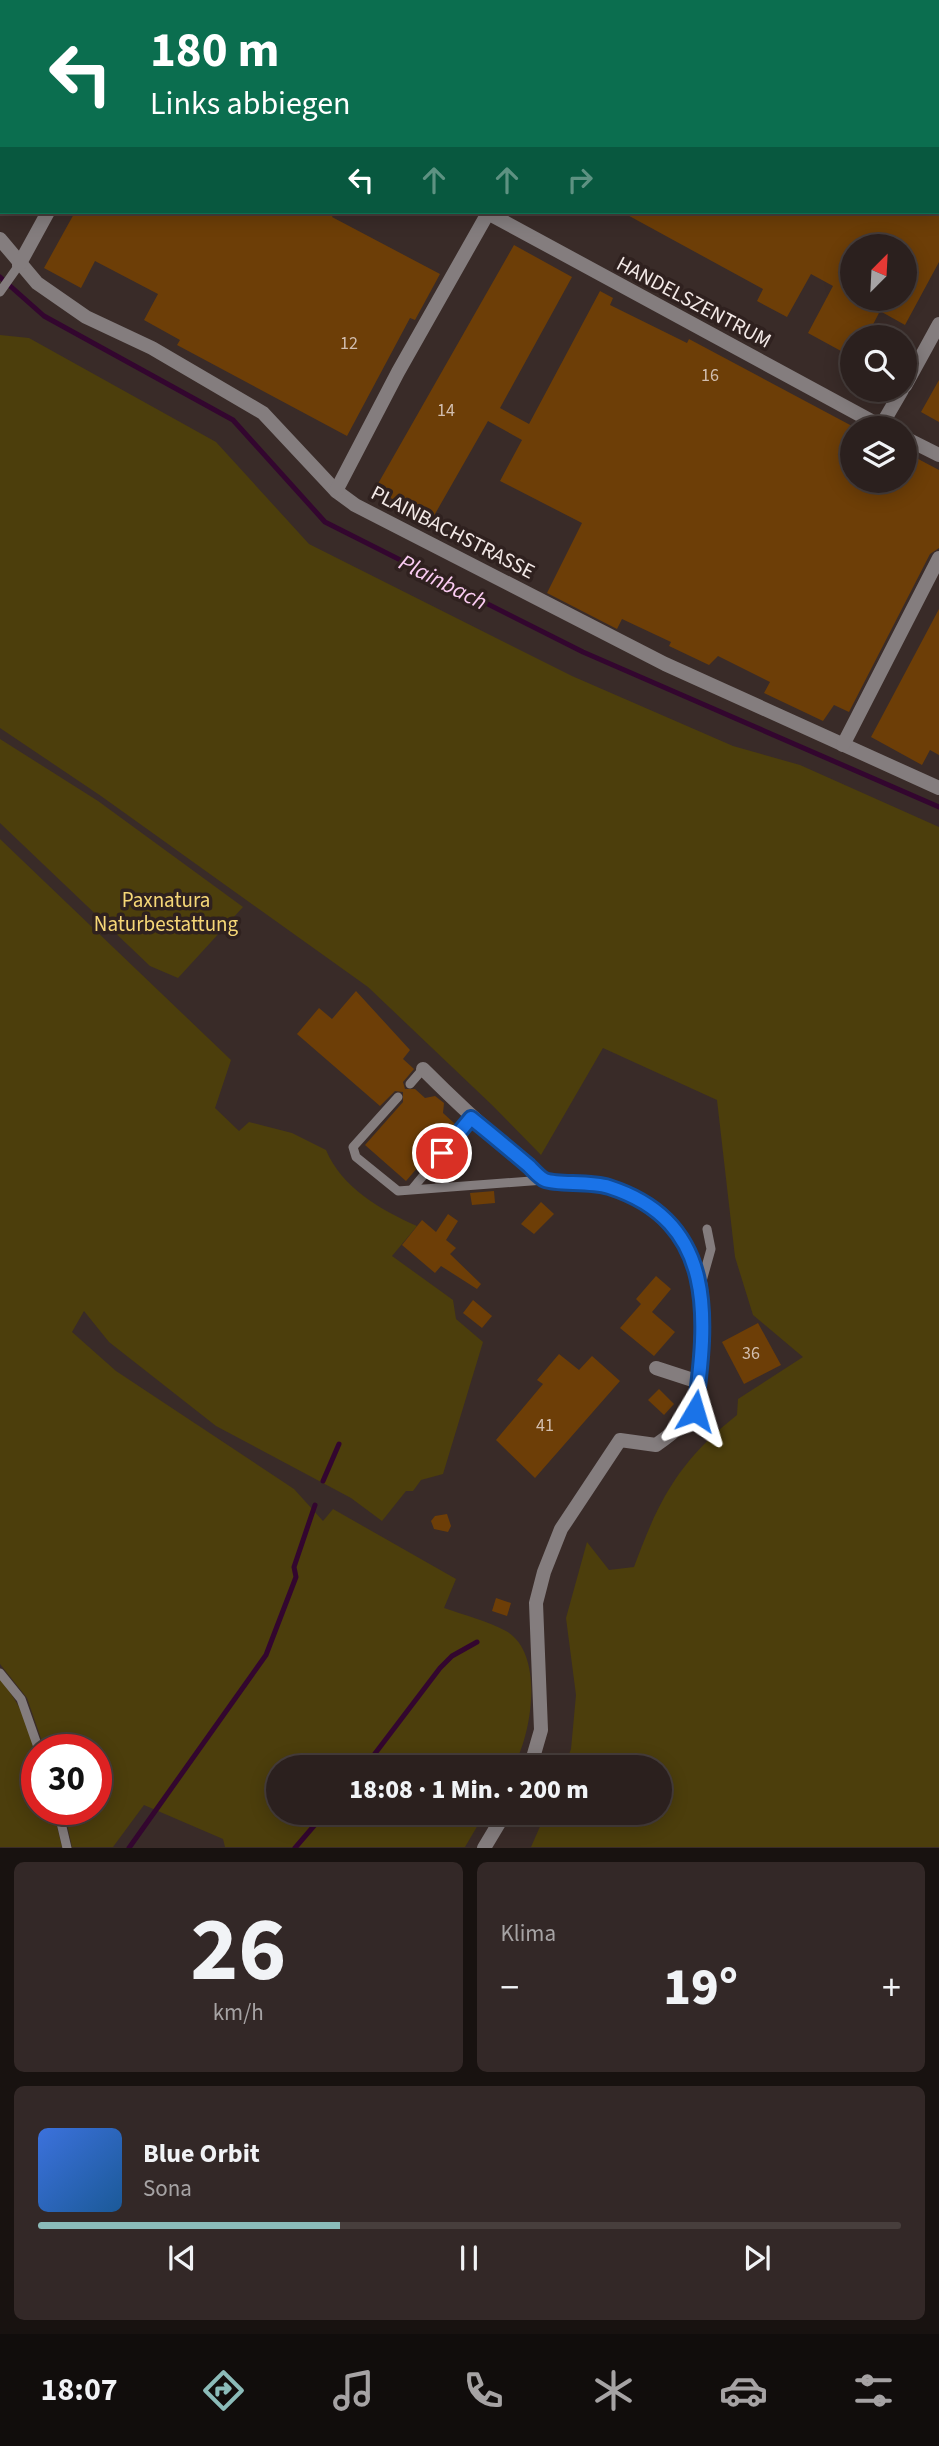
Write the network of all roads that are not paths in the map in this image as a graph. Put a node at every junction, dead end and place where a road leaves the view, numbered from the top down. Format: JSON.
{"nodes":[{"id":1,"x":47,"y":214,"type":"edge"},
{"id":2,"x":486,"y":214,"type":"edge"},
{"id":3,"x":491,"y":214,"type":"edge"},
{"id":4,"x":0,"y":239,"type":"edge"},
{"id":5,"x":17,"y":269,"type":"junction"},
{"id":6,"x":0,"y":292,"type":"edge"},
{"id":7,"x":939,"y":324,"type":"edge"},
{"id":8,"x":917,"y":364,"type":"edge"},
{"id":9,"x":861,"y":416,"type":"edge"},
{"id":10,"x":917,"y":444,"type":"edge"},
{"id":11,"x":939,"y":455,"type":"edge"},
{"id":12,"x":336,"y":491,"type":"junction"},
{"id":13,"x":939,"y":558,"type":"edge"},
{"id":14,"x":843,"y":745,"type":"junction"},
{"id":15,"x":939,"y":788,"type":"edge"},
{"id":16,"x":424,"y":1069,"type":"joint"},
{"id":17,"x":410,"y":1084,"type":"dead end"},
{"id":18,"x":398,"y":1097,"type":"dead end"},
{"id":19,"x":471,"y":1118,"type":"junction"},
{"id":20,"x":545,"y":1180,"type":"junction"},
{"id":21,"x":413,"y":1188,"type":"junction"},
{"id":22,"x":707,"y":1229,"type":"dead end"},
{"id":23,"x":701,"y":1284,"type":"junction"},
{"id":24,"x":656,"y":1368,"type":"dead end"},
{"id":25,"x":699,"y":1382,"type":"junction"},
{"id":26,"x":0,"y":1673,"type":"edge"},
{"id":27,"x":33,"y":1734,"type":"edge"},
{"id":28,"x":534,"y":1755,"type":"edge"},
{"id":29,"x":62,"y":1825,"type":"edge"},
{"id":30,"x":498,"y":1825,"type":"edge"},
{"id":31,"x":67,"y":1847,"type":"edge"},
{"id":32,"x":484,"y":1847,"type":"edge"}],
"edges":[{"from":1,"to":5,"type":"street"},
{"from":2,"to":12,"type":"street","name":"HANDELSZENTRUM"},
{"from":3,"to":9,"type":"street","name":"HANDELSZENTRUM"},
{"from":4,"to":5,"type":"street","name":"PLAINBACHSTRASSE"},
{"from":5,"to":6,"type":"lane"},
{"from":5,"to":12,"type":"street","name":"PLAINBACHSTRASSE"},
{"from":7,"to":8,"type":"street","name":"HANDELSZENTRUM"},
{"from":10,"to":11,"type":"street"},
{"from":12,"to":14,"type":"street","name":"PLAINBACHSTRASSE"},
{"from":13,"to":14,"type":"street"},
{"from":14,"to":15,"type":"street","name":"PLAINBACHSTRASSE"},
{"from":16,"to":17,"type":"lane"},
{"from":16,"to":19,"type":"street"},
{"from":18,"to":21,"type":"lane"},
{"from":19,"to":20,"type":"street"},
{"from":19,"to":21,"type":"lane"},
{"from":20,"to":21,"type":"lane"},
{"from":20,"to":23,"type":"street"},
{"from":22,"to":23,"type":"lane"},
{"from":23,"to":25,"type":"street"},
{"from":24,"to":25,"type":"street"},
{"from":25,"to":28,"type":"street"},
{"from":26,"to":27,"type":"lane"},
{"from":29,"to":31,"type":"lane"},
{"from":30,"to":32,"type":"street"}]}
